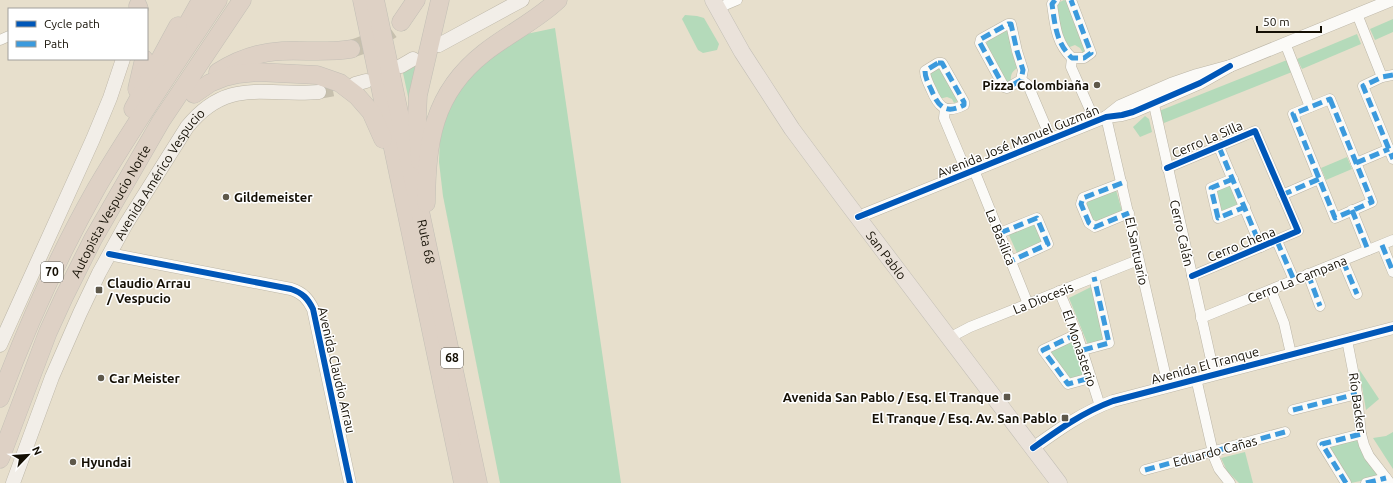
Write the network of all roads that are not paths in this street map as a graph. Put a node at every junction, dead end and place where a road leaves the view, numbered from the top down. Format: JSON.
{"nodes":[{"id":1,"x":191,"y":0,"type":"edge"},
{"id":2,"x":201,"y":0,"type":"edge"},
{"id":3,"x":218,"y":0,"type":"edge"},
{"id":4,"x":242,"y":0,"type":"edge"},
{"id":5,"x":362,"y":0,"type":"edge"},
{"id":6,"x":376,"y":0,"type":"edge"},
{"id":7,"x":416,"y":0,"type":"edge"},
{"id":8,"x":440,"y":0,"type":"edge"},
{"id":9,"x":522,"y":0,"type":"edge"},
{"id":10,"x":558,"y":0,"type":"edge"},
{"id":11,"x":737,"y":0,"type":"edge"},
{"id":12,"x":1055,"y":0,"type":"edge"},
{"id":13,"x":1071,"y":0,"type":"edge"},
{"id":14,"x":1392,"y":0,"type":"edge"},
{"id":15,"x":716,"y":4,"type":"edge"},
{"id":16,"x":1357,"y":14,"type":"junction"},
{"id":17,"x":401,"y":22,"type":"tunnel mouth"},
{"id":18,"x":1284,"y":43,"type":"junction"},
{"id":19,"x":439,"y":45,"type":"dead end"},
{"id":20,"x":351,"y":49,"type":"tunnel mouth"},
{"id":21,"x":1072,"y":58,"type":"junction"},
{"id":22,"x":124,"y":60,"type":"edge"},
{"id":23,"x":144,"y":60,"type":"edge"},
{"id":24,"x":1393,"y":75,"type":"edge"},
{"id":25,"x":1382,"y":77,"type":"junction"},
{"id":26,"x":1021,"y":80,"type":"junction"},
{"id":27,"x":319,"y":92,"type":"tunnel mouth"},
{"id":28,"x":194,"y":94,"type":"junction"},
{"id":29,"x":1152,"y":98,"type":"junction"},
{"id":30,"x":1310,"y":107,"type":"junction"},
{"id":31,"x":945,"y":109,"type":"junction"},
{"id":32,"x":1100,"y":119,"type":"junction"},
{"id":33,"x":126,"y":122,"type":"junction"},
{"id":34,"x":1051,"y":139,"type":"junction"},
{"id":35,"x":1219,"y":147,"type":"junction"},
{"id":36,"x":144,"y":149,"type":"junction"},
{"id":37,"x":1391,"y":154,"type":"edge"},
{"id":38,"x":114,"y":157,"type":"junction"},
{"id":39,"x":1356,"y":163,"type":"junction"},
{"id":40,"x":1167,"y":168,"type":"junction"},
{"id":41,"x":396,"y":170,"type":"junction"},
{"id":42,"x":970,"y":171,"type":"junction"},
{"id":43,"x":1233,"y":179,"type":"junction"},
{"id":44,"x":1320,"y":179,"type":"junction"},
{"id":45,"x":1122,"y":183,"type":"junction"},
{"id":46,"x":1282,"y":195,"type":"junction"},
{"id":47,"x":1244,"y":207,"type":"junction"},
{"id":48,"x":1352,"y":210,"type":"junction"},
{"id":49,"x":1129,"y":213,"type":"junction"},
{"id":50,"x":858,"y":217,"type":"junction"},
{"id":51,"x":1000,"y":233,"type":"junction"},
{"id":52,"x":425,"y":234,"type":"junction"},
{"id":53,"x":1393,"y":240,"type":"edge"},
{"id":54,"x":1277,"y":241,"type":"junction"},
{"id":55,"x":1382,"y":244,"type":"junction"},
{"id":56,"x":1261,"y":247,"type":"junction"},
{"id":57,"x":1368,"y":250,"type":"junction"},
{"id":58,"x":109,"y":254,"type":"junction"},
{"id":59,"x":1138,"y":260,"type":"junction"},
{"id":60,"x":1011,"y":261,"type":"junction"},
{"id":61,"x":1342,"y":261,"type":"junction"},
{"id":62,"x":1393,"y":272,"type":"edge"},
{"id":63,"x":1308,"y":274,"type":"junction"},
{"id":64,"x":1192,"y":276,"type":"junction"},
{"id":65,"x":1094,"y":277,"type":"junction"},
{"id":66,"x":1294,"y":280,"type":"junction"},
{"id":67,"x":1271,"y":290,"type":"junction"},
{"id":68,"x":1059,"y":291,"type":"junction"},
{"id":69,"x":1357,"y":294,"type":"dead end"},
{"id":70,"x":1028,"y":304,"type":"junction"},
{"id":71,"x":1320,"y":306,"type":"dead end"},
{"id":72,"x":1201,"y":318,"type":"junction"},
{"id":73,"x":1393,"y":328,"type":"edge"},
{"id":74,"x":1077,"y":334,"type":"junction"},
{"id":75,"x":949,"y":338,"type":"junction"},
{"id":76,"x":1347,"y":340,"type":"junction"},
{"id":77,"x":0,"y":345,"type":"edge"},
{"id":78,"x":1083,"y":350,"type":"junction"},
{"id":79,"x":1291,"y":354,"type":"junction"},
{"id":80,"x":1214,"y":374,"type":"junction"},
{"id":81,"x":1090,"y":378,"type":"junction"},
{"id":82,"x":1196,"y":378,"type":"junction"},
{"id":83,"x":1168,"y":386,"type":"junction"},
{"id":84,"x":1356,"y":394,"type":"junction"},
{"id":85,"x":0,"y":398,"type":"edge"},
{"id":86,"x":1100,"y":406,"type":"junction"},
{"id":87,"x":1293,"y":410,"type":"dead end"},
{"id":88,"x":1285,"y":432,"type":"dead end"},
{"id":89,"x":1361,"y":434,"type":"junction"},
{"id":90,"x":1033,"y":448,"type":"junction"},
{"id":91,"x":1213,"y":452,"type":"junction"},
{"id":92,"x":0,"y":459,"type":"edge"},
{"id":93,"x":1145,"y":470,"type":"dead end"},
{"id":94,"x":1388,"y":481,"type":"edge"},
{"id":95,"x":13,"y":483,"type":"edge"},
{"id":96,"x":350,"y":483,"type":"edge"},
{"id":97,"x":462,"y":483,"type":"edge"},
{"id":98,"x":478,"y":483,"type":"edge"},
{"id":99,"x":1059,"y":483,"type":"edge"},
{"id":100,"x":1230,"y":483,"type":"edge"},
{"id":101,"x":1346,"y":483,"type":"edge"},
{"id":102,"x":1366,"y":483,"type":"edge"}],
"edges":[{"from":1,"to":33,"type":"highway"},
{"from":2,"to":38,"type":"highway"},
{"from":3,"to":38,"type":"highway","name":"Autopista Vespucio Norte","number":"70"},
{"from":4,"to":36,"type":"highway","name":"Autopista Vespucio Norte","number":"70"},
{"from":5,"to":41,"type":"highway","name":"Ruta 68","number":"68"},
{"from":6,"to":52,"type":"highway","name":"Ruta 68","number":"68"},
{"from":7,"to":17,"type":"highway"},
{"from":8,"to":52,"type":"highway"},
{"from":9,"to":19,"type":"main road"},
{"from":10,"to":52,"type":"highway"},
{"from":11,"to":15,"type":"street"},
{"from":12,"to":21,"type":"street","name":"El Santuario"},
{"from":13,"to":21,"type":"street"},
{"from":14,"to":16,"type":"street","name":"Avenida José Manuel Guzmán"},
{"from":15,"to":50,"type":"main road","name":"San Pablo"},
{"from":16,"to":18,"type":"street","name":"Avenida José Manuel Guzmán"},
{"from":16,"to":25,"type":"street"},
{"from":18,"to":29,"type":"street","name":"Avenida José Manuel Guzmán"},
{"from":18,"to":30,"type":"street"},
{"from":20,"to":28,"type":"highway"},
{"from":21,"to":32,"type":"street","name":"El Santuario"},
{"from":22,"to":77,"type":"main road"},
{"from":23,"to":33,"type":"highway"},
{"from":24,"to":25,"type":"street"},
{"from":25,"to":37,"type":"street"},
{"from":26,"to":26,"type":"street"},
{"from":26,"to":34,"type":"street"},
{"from":27,"to":58,"type":"main road","name":"Avenida Américo Vespucio"},
{"from":28,"to":36,"type":"highway"},
{"from":28,"to":41,"type":"highway"},
{"from":29,"to":32,"type":"street","name":"Avenida José Manuel Guzmán"},
{"from":29,"to":40,"type":"street","name":"Cerro Calán"},
{"from":30,"to":39,"type":"street"},
{"from":30,"to":44,"type":"street"},
{"from":31,"to":31,"type":"street"},
{"from":31,"to":42,"type":"street","name":"La Basilica"},
{"from":32,"to":34,"type":"street","name":"Avenida José Manuel Guzmán"},
{"from":32,"to":45,"type":"street","name":"El Santuario"},
{"from":33,"to":38,"type":"highway"},
{"from":34,"to":42,"type":"street","name":"Avenida José Manuel Guzmán"},
{"from":35,"to":40,"type":"street","name":"Cerro La Silla"},
{"from":35,"to":43,"type":"street"},
{"from":35,"to":46,"type":"street","name":"Cerro La Silla"},
{"from":36,"to":92,"type":"highway","name":"Autopista Vespucio Norte","number":"70"},
{"from":37,"to":39,"type":"street"},
{"from":38,"to":85,"type":"highway","name":"Autopista Vespucio Norte","number":"70"},
{"from":39,"to":48,"type":"street"},
{"from":40,"to":64,"type":"street","name":"Cerro Calán"},
{"from":41,"to":97,"type":"highway","name":"Ruta 68","number":"68"},
{"from":42,"to":50,"type":"street","name":"Avenida José Manuel Guzmán"},
{"from":42,"to":51,"type":"street","name":"La Basilica"},
{"from":43,"to":47,"type":"street"},
{"from":43,"to":47,"type":"street"},
{"from":44,"to":46,"type":"street"},
{"from":44,"to":48,"type":"street"},
{"from":45,"to":49,"type":"street","name":"El Santuario"},
{"from":45,"to":49,"type":"street"},
{"from":46,"to":54,"type":"street","name":"Cerro Chena"},
{"from":47,"to":56,"type":"street"},
{"from":48,"to":57,"type":"street"},
{"from":49,"to":59,"type":"street","name":"El Santuario"},
{"from":50,"to":75,"type":"main road","name":"San Pablo"},
{"from":51,"to":60,"type":"street","name":"La Basilica"},
{"from":51,"to":60,"type":"street"},
{"from":52,"to":98,"type":"highway","name":"Ruta 68","number":"68"},
{"from":53,"to":55,"type":"street","name":"Cerro La Campana"},
{"from":54,"to":56,"type":"street","name":"Cerro Chena"},
{"from":54,"to":66,"type":"street"},
{"from":55,"to":57,"type":"street","name":"Cerro La Campana"},
{"from":55,"to":62,"type":"street"},
{"from":56,"to":64,"type":"street","name":"Cerro Chena"},
{"from":57,"to":61,"type":"street","name":"Cerro La Campana"},
{"from":58,"to":95,"type":"main road","name":"Avenida Américo Vespucio"},
{"from":58,"to":96,"type":"street","name":"Avenida Claudio Arrau"},
{"from":59,"to":65,"type":"street","name":"La Diocesis"},
{"from":59,"to":83,"type":"street","name":"El Santuario"},
{"from":60,"to":70,"type":"street","name":"La Basilica"},
{"from":61,"to":63,"type":"street","name":"Cerro La Campana"},
{"from":61,"to":69,"type":"street"},
{"from":63,"to":66,"type":"street","name":"Cerro La Campana"},
{"from":63,"to":71,"type":"street"},
{"from":64,"to":72,"type":"street","name":"Cerro Calán"},
{"from":65,"to":68,"type":"street","name":"La Diocesis"},
{"from":65,"to":78,"type":"street"},
{"from":66,"to":67,"type":"street","name":"Cerro La Campana"},
{"from":67,"to":72,"type":"street","name":"Cerro La Campana"},
{"from":67,"to":79,"type":"street"},
{"from":68,"to":70,"type":"street","name":"La Diocesis"},
{"from":68,"to":74,"type":"street","name":"El Monasterio"},
{"from":70,"to":75,"type":"street","name":"La Diocesis"},
{"from":72,"to":80,"type":"street","name":"Cerro Calán"},
{"from":73,"to":76,"type":"street","name":"Avenida El Tranque"},
{"from":74,"to":78,"type":"street","name":"El Monasterio"},
{"from":74,"to":81,"type":"street"},
{"from":75,"to":90,"type":"main road","name":"San Pablo"},
{"from":76,"to":79,"type":"street","name":"Avenida El Tranque"},
{"from":76,"to":84,"type":"street","name":"Río Backer"},
{"from":78,"to":81,"type":"street","name":"El Monasterio"},
{"from":79,"to":80,"type":"street","name":"Avenida El Tranque"},
{"from":80,"to":82,"type":"street","name":"Avenida El Tranque"},
{"from":81,"to":86,"type":"street","name":"El Monasterio"},
{"from":82,"to":83,"type":"street","name":"Avenida El Tranque"},
{"from":82,"to":91,"type":"street"},
{"from":83,"to":86,"type":"street","name":"Avenida El Tranque"},
{"from":84,"to":87,"type":"street"},
{"from":84,"to":89,"type":"street","name":"Río Backer"},
{"from":86,"to":90,"type":"street","name":"Avenida El Tranque"},
{"from":88,"to":91,"type":"street","name":"Eduardo Cañas"},
{"from":89,"to":94,"type":"street","name":"Río Backer"},
{"from":89,"to":101,"type":"street"},
{"from":90,"to":99,"type":"main road","name":"San Pablo"},
{"from":91,"to":93,"type":"street","name":"Eduardo Cañas"},
{"from":91,"to":100,"type":"street"},
{"from":94,"to":102,"type":"street"}]}
